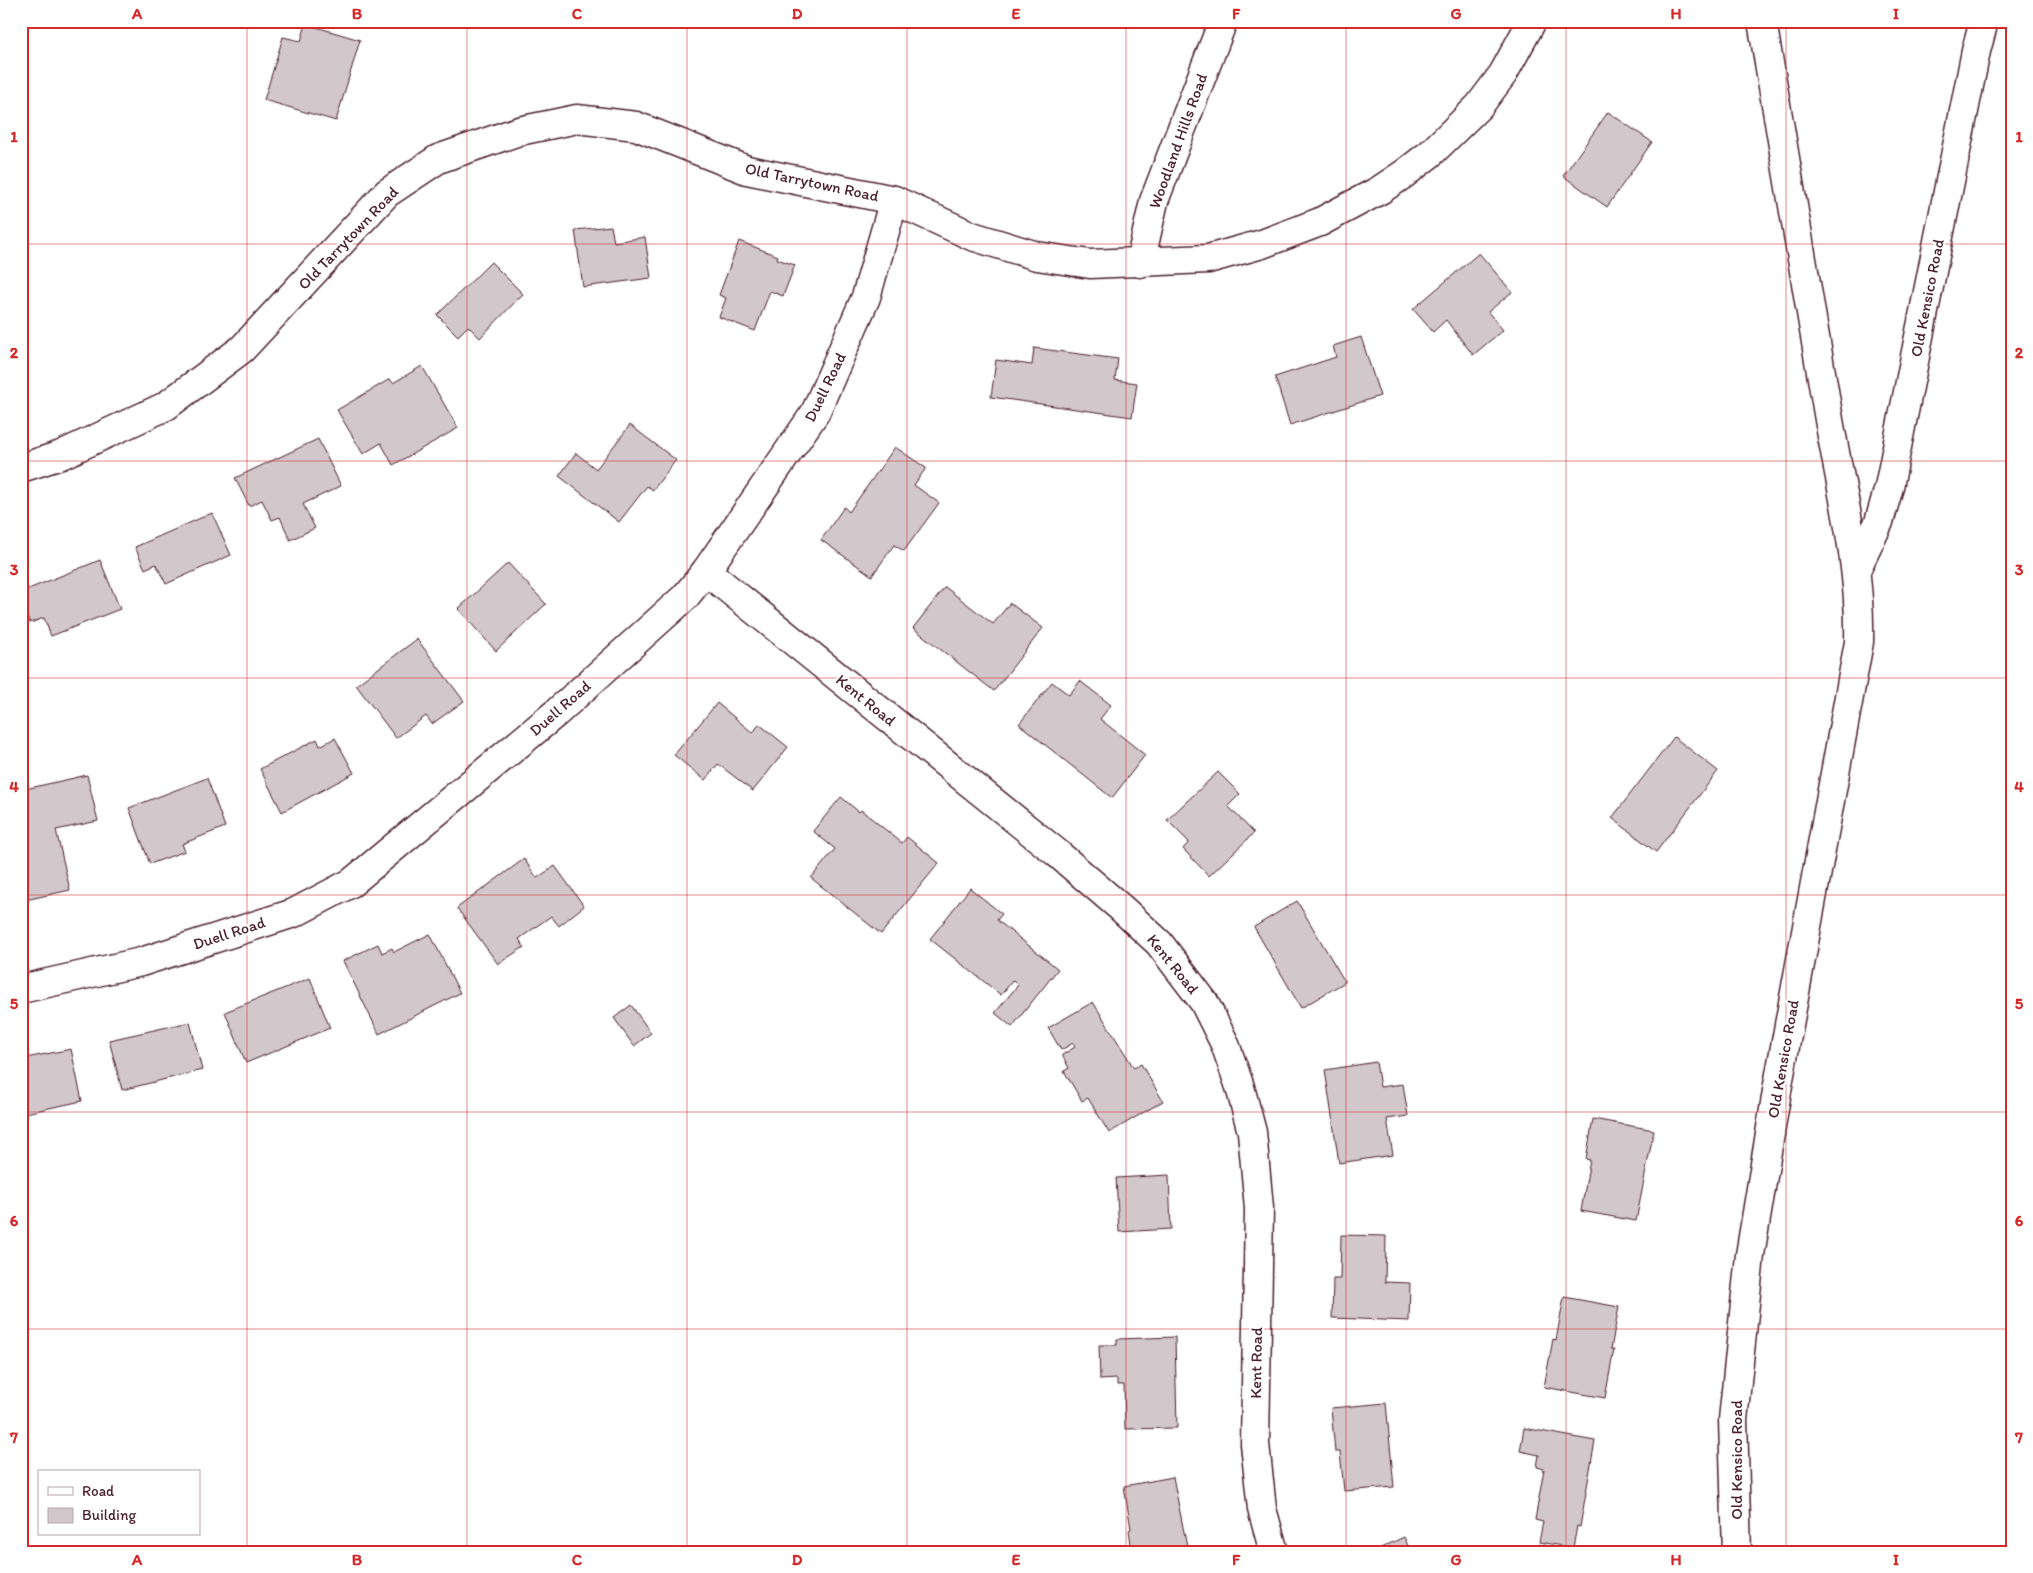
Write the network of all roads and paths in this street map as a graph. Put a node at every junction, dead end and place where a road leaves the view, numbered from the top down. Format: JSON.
{"nodes":[{"id":1,"x":1223,"y":21,"type":"edge"},
{"id":2,"x":1532,"y":21,"type":"edge"},
{"id":3,"x":1762,"y":21,"type":"edge"},
{"id":4,"x":1984,"y":21,"type":"edge"},
{"id":5,"x":894,"y":200,"type":"junction"},
{"id":6,"x":1140,"y":263,"type":"junction"},
{"id":7,"x":21,"y":468,"type":"edge"},
{"id":8,"x":1856,"y":570,"type":"junction"},
{"id":9,"x":706,"y":572,"type":"junction"},
{"id":10,"x":21,"y":989,"type":"edge"},
{"id":11,"x":1274,"y":1552,"type":"edge"},
{"id":12,"x":1737,"y":1552,"type":"edge"}],
"edges":[{"from":1,"to":6,"type":"street","name":"Woodland Hills Road"},
{"from":2,"to":6,"type":"street","name":"Old Tarrytown Road"},
{"from":3,"to":8,"type":"street","name":"Old Kensico Road"},
{"from":4,"to":8,"type":"street","name":"Old Kensico Road"},
{"from":5,"to":6,"type":"street","name":"Old Tarrytown Road"},
{"from":5,"to":7,"type":"street","name":"Old Tarrytown Road"},
{"from":5,"to":9,"type":"street","name":"Duell Road"},
{"from":8,"to":12,"type":"street","name":"Old Kensico Road"},
{"from":9,"to":10,"type":"street","name":"Duell Road"},
{"from":9,"to":11,"type":"street","name":"Kent Road"}]}
